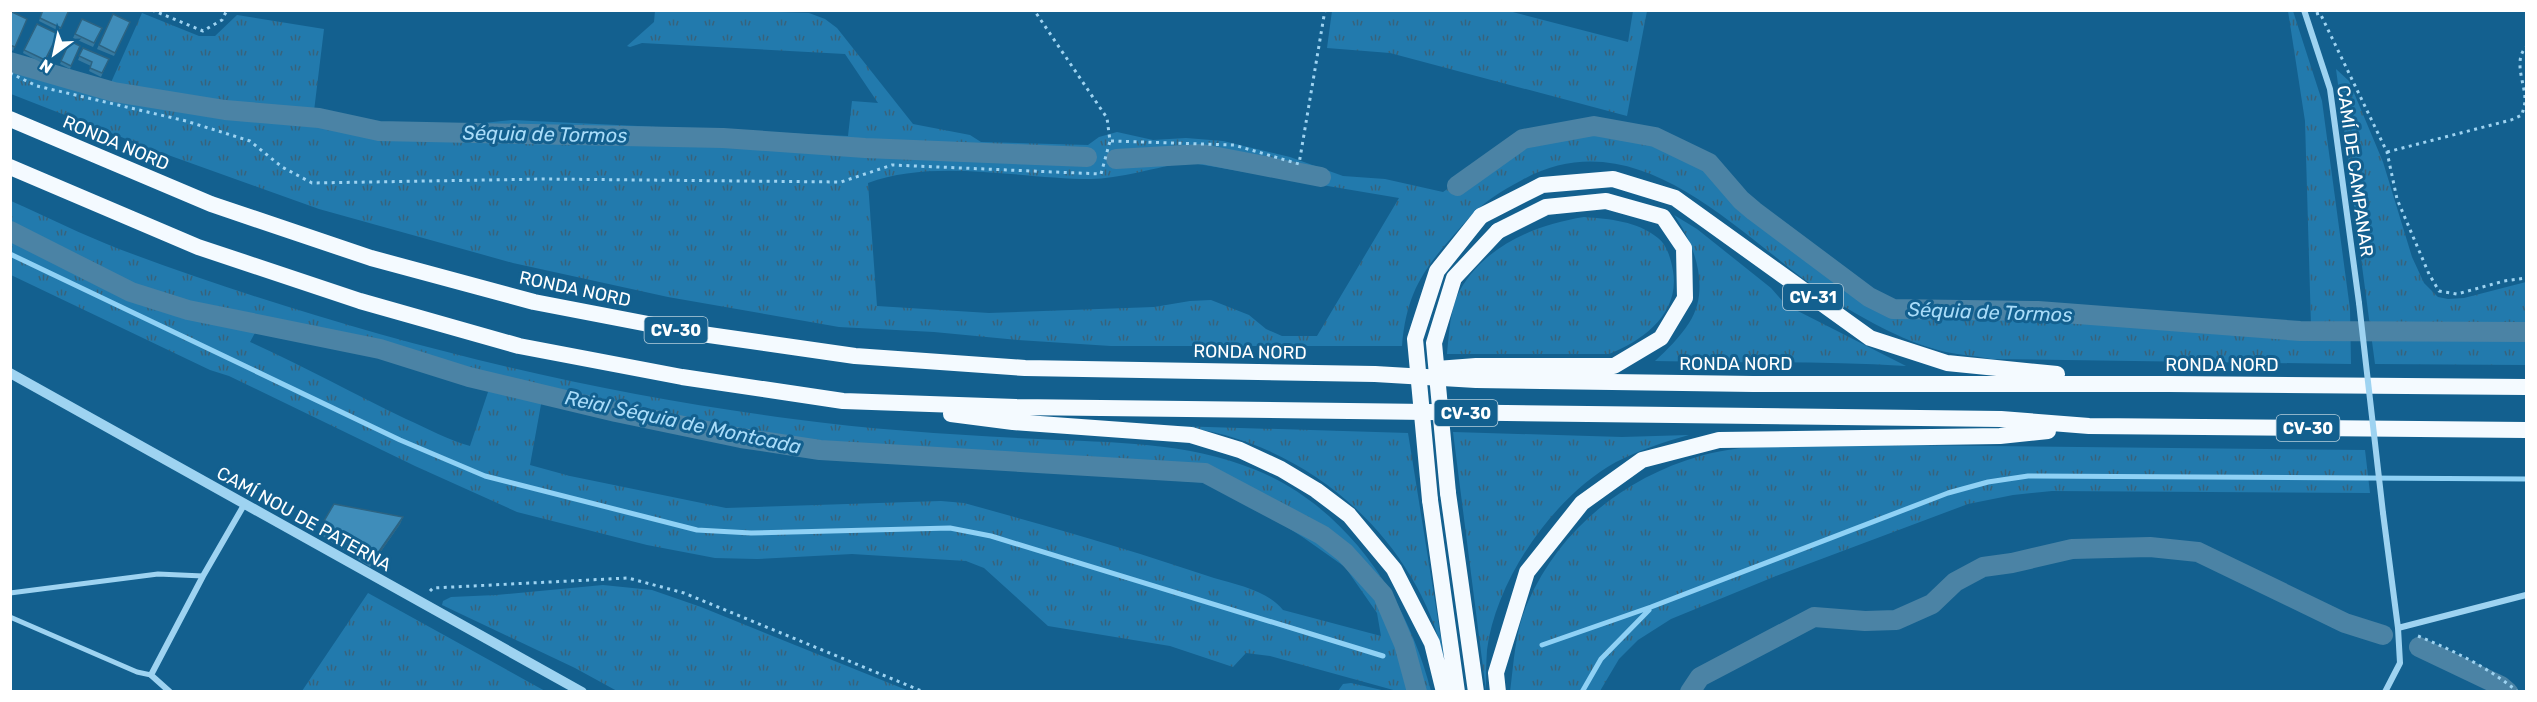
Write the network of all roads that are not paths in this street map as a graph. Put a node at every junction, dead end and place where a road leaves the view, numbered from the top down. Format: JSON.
{"nodes":[{"id":1,"x":2305,"y":14,"type":"edge"},
{"id":2,"x":10,"y":119,"type":"edge"},
{"id":3,"x":10,"y":167,"type":"edge"},
{"id":4,"x":10,"y":373,"type":"edge"},
{"id":5,"x":1375,"y":374,"type":"junction"},
{"id":6,"x":2169,"y":384,"type":"junction"},
{"id":7,"x":2526,"y":387,"type":"edge"},
{"id":8,"x":843,"y":402,"type":"junction"},
{"id":9,"x":2089,"y":426,"type":"junction"},
{"id":10,"x":2526,"y":430,"type":"edge"},
{"id":11,"x":244,"y":505,"type":"junction"},
{"id":12,"x":203,"y":576,"type":"junction"},
{"id":13,"x":10,"y":593,"type":"edge"},
{"id":14,"x":2526,"y":595,"type":"edge"},
{"id":15,"x":10,"y":617,"type":"edge"},
{"id":16,"x":2398,"y":628,"type":"junction"},
{"id":17,"x":152,"y":675,"type":"junction"},
{"id":18,"x":170,"y":692,"type":"edge"},
{"id":19,"x":582,"y":692,"type":"edge"},
{"id":20,"x":1444,"y":692,"type":"edge"},
{"id":21,"x":1457,"y":692,"type":"edge"},
{"id":22,"x":1476,"y":692,"type":"edge"},
{"id":23,"x":1498,"y":692,"type":"edge"},
{"id":24,"x":2385,"y":692,"type":"edge"}],
"edges":[{"from":1,"to":16,"type":"street","name":"CAMÍ DE CAMPANAR","bridge":true},
{"from":2,"to":5,"type":"highway","name":"RONDA NORD","number":"CV-30"},
{"from":3,"to":8,"type":"highway","number":"CV-30"},
{"from":4,"to":11,"type":"street","name":"CAMÍ NOU DE PATERNA"},
{"from":5,"to":6,"type":"highway","name":"RONDA NORD","number":"CV-30"},
{"from":5,"to":22,"type":"highway","bridge":true},
{"from":6,"to":7,"type":"highway","name":"RONDA NORD","number":"CV-30"},
{"from":6,"to":21,"type":"highway","number":"CV-31","bridge":true},
{"from":8,"to":9,"type":"highway","number":"CV-30"},
{"from":8,"to":20,"type":"highway"},
{"from":9,"to":10,"type":"highway","number":"CV-30"},
{"from":9,"to":23,"type":"highway"},
{"from":11,"to":12,"type":"street"},
{"from":11,"to":19,"type":"street","name":"CAMÍ NOU DE PATERNA"},
{"from":12,"to":13,"type":"street"},
{"from":12,"to":17,"type":"street"},
{"from":14,"to":16,"type":"street"},
{"from":15,"to":17,"type":"street"},
{"from":16,"to":24,"type":"street","name":"CAMÍ DE CAMPANAR"},
{"from":17,"to":18,"type":"street"}]}
